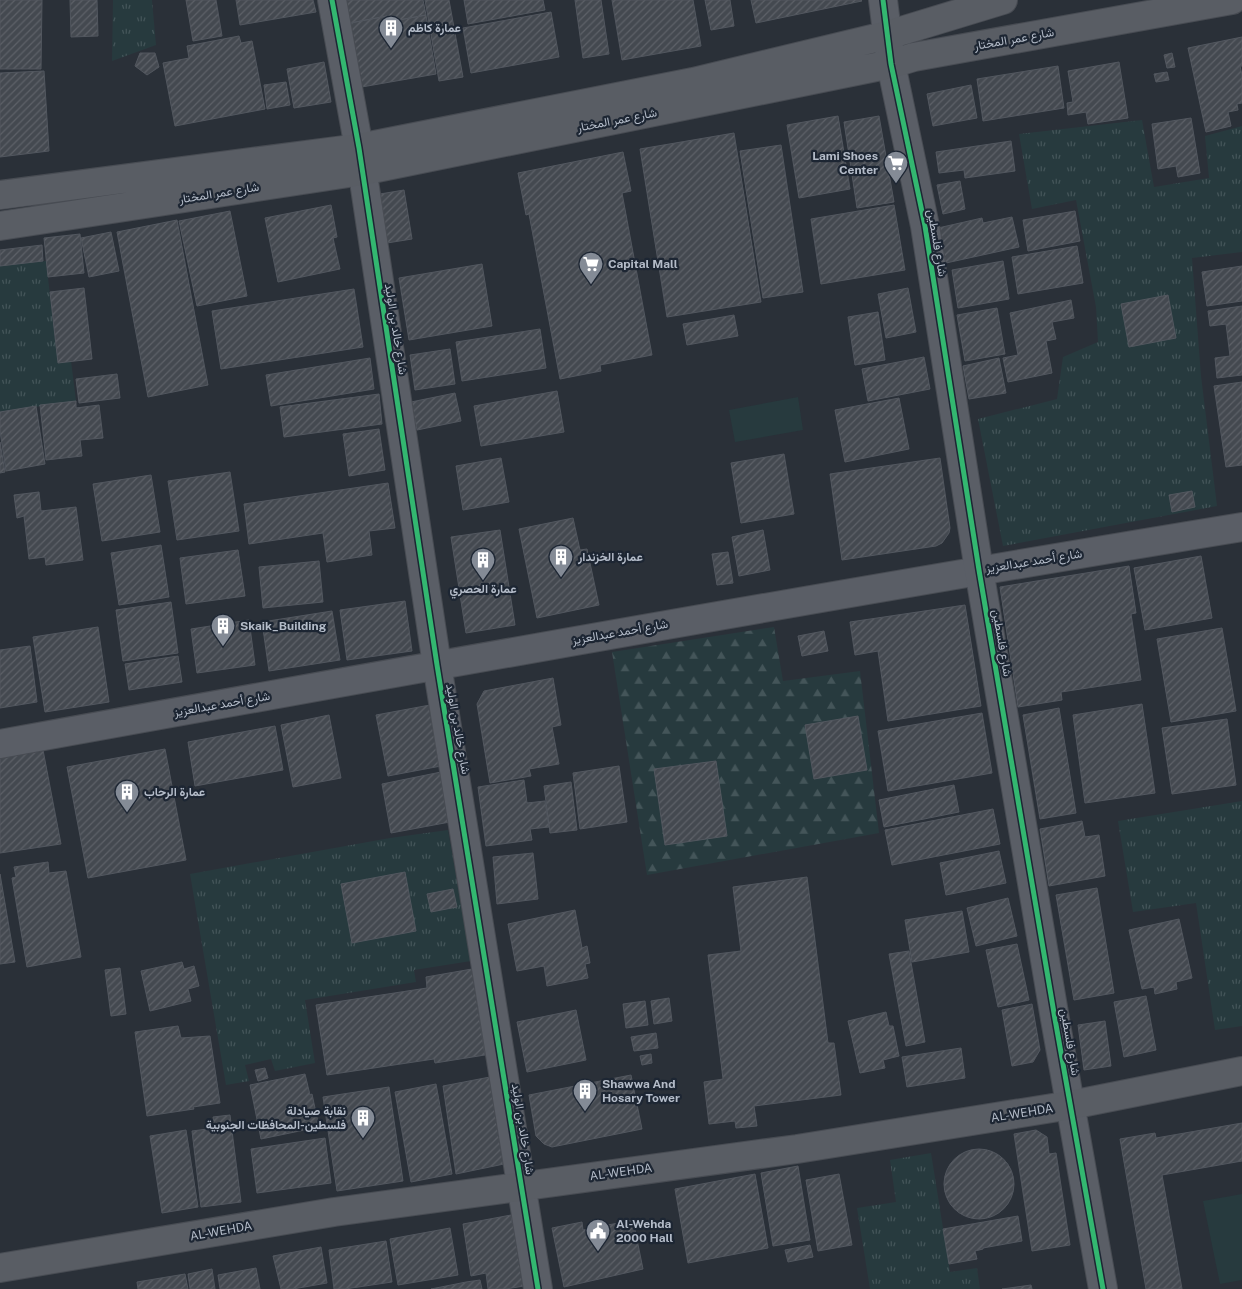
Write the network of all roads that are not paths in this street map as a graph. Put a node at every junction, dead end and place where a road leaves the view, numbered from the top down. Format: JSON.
{"nodes":[{"id":1,"x":332,"y":0,"type":"edge"},
{"id":2,"x":883,"y":0,"type":"edge"},
{"id":3,"x":1003,"y":0,"type":"edge"},
{"id":4,"x":1232,"y":0,"type":"edge"},
{"id":5,"x":1200,"y":2,"type":"edge"},
{"id":6,"x":888,"y":36,"type":"junction"},
{"id":7,"x":891,"y":64,"type":"junction"},
{"id":8,"x":360,"y":160,"type":"junction"},
{"id":9,"x":0,"y":195,"type":"edge"},
{"id":10,"x":0,"y":226,"type":"edge"},
{"id":11,"x":1242,"y":527,"type":"edge"},
{"id":12,"x":979,"y":570,"type":"junction"},
{"id":13,"x":437,"y":665,"type":"junction"},
{"id":14,"x":0,"y":744,"type":"edge"},
{"id":15,"x":1242,"y":1070,"type":"edge"},
{"id":16,"x":1071,"y":1105,"type":"junction"},
{"id":17,"x":522,"y":1186,"type":"junction"},
{"id":18,"x":0,"y":1268,"type":"edge"},
{"id":19,"x":538,"y":1289,"type":"edge"},
{"id":20,"x":1103,"y":1289,"type":"edge"}],
"edges":[{"from":1,"to":8,"type":"street","name":"شارع خالد بن الوليد"},
{"from":2,"to":6,"type":"street","name":"شارع فلسطين"},
{"from":3,"to":6,"type":"main road","name":"شارع عمر المختار"},
{"from":4,"to":5,"type":"main road","name":"شارع عمر المختار"},
{"from":5,"to":7,"type":"main road","name":"شارع عمر المختار"},
{"from":6,"to":7,"type":"street","name":"شارع فلسطين"},
{"from":6,"to":8,"type":"main road","name":"شارع عمر المختار"},
{"from":7,"to":8,"type":"main road","name":"شارع عمر المختار"},
{"from":7,"to":12,"type":"street","name":"شارع فلسطين"},
{"from":8,"to":9,"type":"main road","name":"شارع عمر المختار"},
{"from":8,"to":10,"type":"main road","name":"شارع عمر المختار"},
{"from":8,"to":13,"type":"street","name":"شارع خالد بن الوليد"},
{"from":11,"to":12,"type":"street","name":"شارع أحمد عبدالعزيز"},
{"from":12,"to":13,"type":"street","name":"شارع أحمد عبدالعزيز"},
{"from":12,"to":16,"type":"street","name":"شارع فلسطين"},
{"from":13,"to":14,"type":"street","name":"شارع أحمد عبدالعزيز"},
{"from":13,"to":17,"type":"street","name":"شارع خالد بن الوليد"},
{"from":15,"to":16,"type":"main road","name":"AL-WEHDA"},
{"from":16,"to":17,"type":"main road","name":"AL-WEHDA"},
{"from":16,"to":20,"type":"street","name":"شارع فلسطين"},
{"from":17,"to":18,"type":"main road","name":"AL-WEHDA"},
{"from":17,"to":19,"type":"street","name":"شارع خالد بن الوليد"}]}
